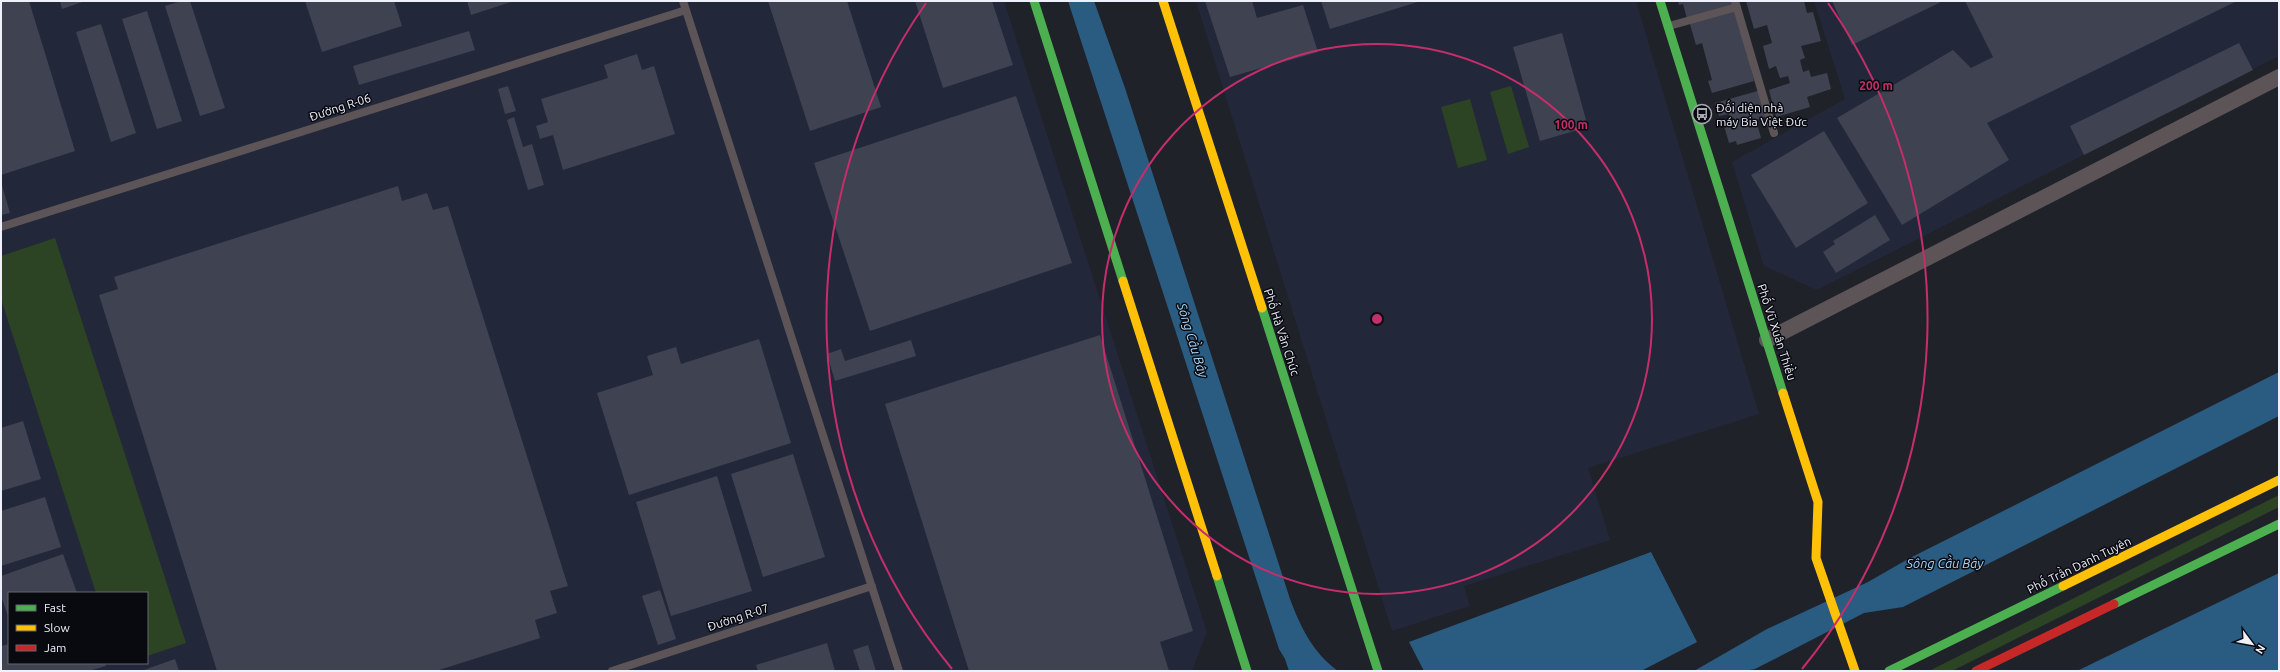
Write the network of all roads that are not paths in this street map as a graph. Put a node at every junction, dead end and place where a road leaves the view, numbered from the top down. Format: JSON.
{"nodes":[{"id":1,"x":683,"y":1,"type":"edge"},
{"id":2,"x":1034,"y":1,"type":"edge"},
{"id":3,"x":1163,"y":1,"type":"edge"},
{"id":4,"x":1660,"y":1,"type":"edge"},
{"id":5,"x":1736,"y":4,"type":"edge"},
{"id":6,"x":686,"y":10,"type":"junction"},
{"id":7,"x":1668,"y":26,"type":"junction"},
{"id":8,"x":2279,"y":76,"type":"edge"},
{"id":9,"x":1774,"y":133,"type":"dead end"},
{"id":10,"x":1,"y":227,"type":"edge"},
{"id":11,"x":1767,"y":340,"type":"junction"},
{"id":12,"x":2279,"y":480,"type":"edge"},
{"id":13,"x":2279,"y":524,"type":"edge"},
{"id":14,"x":872,"y":586,"type":"junction"},
{"id":15,"x":1377,"y":669,"type":"edge"},
{"id":16,"x":612,"y":671,"type":"edge"},
{"id":17,"x":899,"y":671,"type":"edge"},
{"id":18,"x":1247,"y":671,"type":"edge"},
{"id":19,"x":1855,"y":671,"type":"edge"},
{"id":20,"x":1889,"y":671,"type":"edge"},
{"id":21,"x":1976,"y":671,"type":"edge"}],
"edges":[{"from":1,"to":6,"type":"lane"},
{"from":2,"to":18,"type":"main road"},
{"from":3,"to":15,"type":"main road","name":"Phố Hà Văn Chúc"},
{"from":4,"to":7,"type":"main road","name":"Phố Vũ Xuân Thiều"},
{"from":5,"to":7,"type":"lane"},
{"from":5,"to":9,"type":"lane"},
{"from":6,"to":10,"type":"lane","name":"Đường R-06"},
{"from":6,"to":14,"type":"lane"},
{"from":7,"to":11,"type":"main road","name":"Phố Vũ Xuân Thiều"},
{"from":8,"to":11,"type":"street"},
{"from":11,"to":19,"type":"main road","name":"Phố Vũ Xuân Thiều"},
{"from":12,"to":20,"type":"main road","name":"Phố Trần Danh Tuyên"},
{"from":13,"to":21,"type":"main road"},
{"from":14,"to":16,"type":"lane","name":"Đường R-07"},
{"from":14,"to":17,"type":"lane"}]}
